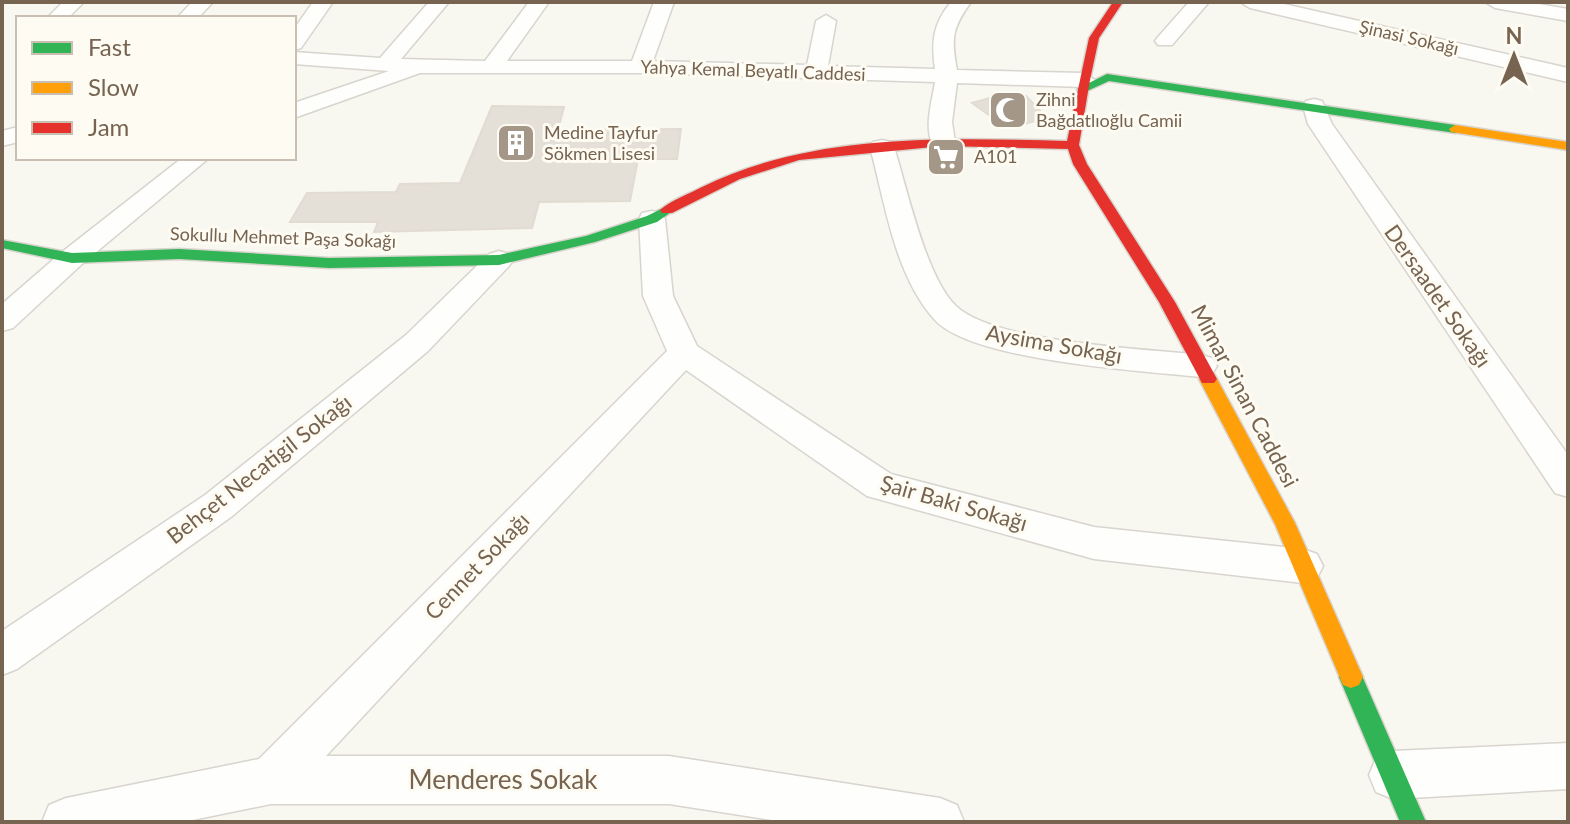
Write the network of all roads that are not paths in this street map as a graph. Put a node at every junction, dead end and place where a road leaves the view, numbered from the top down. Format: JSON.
{"nodes":[{"id":1,"x":74,"y":2,"type":"edge"},
{"id":2,"x":323,"y":2,"type":"edge"},
{"id":3,"x":439,"y":2,"type":"edge"},
{"id":4,"x":539,"y":2,"type":"edge"},
{"id":5,"x":664,"y":2,"type":"edge"},
{"id":6,"x":961,"y":2,"type":"edge"},
{"id":7,"x":1118,"y":2,"type":"edge"},
{"id":8,"x":1199,"y":2,"type":"edge"},
{"id":9,"x":1250,"y":2,"type":"edge"},
{"id":10,"x":1495,"y":2,"type":"edge"},
{"id":11,"x":1568,"y":15,"type":"edge"},
{"id":12,"x":59,"y":16,"type":"edge"},
{"id":13,"x":826,"y":21,"type":"dead end"},
{"id":14,"x":296,"y":41,"type":"edge"},
{"id":15,"x":1165,"y":41,"type":"dead end"},
{"id":16,"x":296,"y":58,"type":"edge"},
{"id":17,"x":387,"y":63,"type":"junction"},
{"id":18,"x":492,"y":66,"type":"junction"},
{"id":19,"x":421,"y":67,"type":"junction"},
{"id":20,"x":640,"y":67,"type":"junction"},
{"id":21,"x":816,"y":73,"type":"junction"},
{"id":22,"x":1568,"y":75,"type":"edge"},
{"id":23,"x":947,"y":76,"type":"junction"},
{"id":24,"x":1085,"y":78,"type":"junction"},
{"id":25,"x":1314,"y":106,"type":"junction"},
{"id":26,"x":296,"y":110,"type":"edge"},
{"id":27,"x":943,"y":142,"type":"junction"},
{"id":28,"x":1073,"y":145,"type":"junction"},
{"id":29,"x":1568,"y":146,"type":"edge"},
{"id":30,"x":882,"y":147,"type":"junction"},
{"id":31,"x":194,"y":160,"type":"edge"},
{"id":32,"x":652,"y":219,"type":"junction"},
{"id":33,"x":2,"y":244,"type":"edge"},
{"id":34,"x":72,"y":258,"type":"junction"},
{"id":35,"x":499,"y":260,"type":"junction"},
{"id":36,"x":2,"y":321,"type":"edge"},
{"id":37,"x":684,"y":353,"type":"junction"},
{"id":38,"x":1201,"y":366,"type":"junction"},
{"id":39,"x":1568,"y":483,"type":"edge"},
{"id":40,"x":1303,"y":566,"type":"junction"},
{"id":41,"x":2,"y":655,"type":"edge"},
{"id":42,"x":1568,"y":766,"type":"edge"},
{"id":43,"x":1393,"y":775,"type":"junction"},
{"id":44,"x":271,"y":780,"type":"junction"},
{"id":45,"x":66,"y":822,"type":"edge"},
{"id":46,"x":940,"y":822,"type":"edge"},
{"id":47,"x":1413,"y":822,"type":"edge"}],
"edges":[{"from":1,"to":12,"type":"street"},
{"from":2,"to":14,"type":"street"},
{"from":3,"to":17,"type":"street"},
{"from":4,"to":18,"type":"street"},
{"from":5,"to":20,"type":"street"},
{"from":6,"to":23,"type":"street"},
{"from":7,"to":24,"type":"street"},
{"from":8,"to":15,"type":"street"},
{"from":9,"to":22,"type":"street","name":"Şinasi Sokağı"},
{"from":10,"to":11,"type":"street"},
{"from":13,"to":21,"type":"street"},
{"from":16,"to":17,"type":"street"},
{"from":17,"to":19,"type":"street"},
{"from":18,"to":19,"type":"street","name":"Yahya Kemal Beyatlı Caddesi"},
{"from":18,"to":20,"type":"street","name":"Yahya Kemal Beyatlı Caddesi"},
{"from":19,"to":26,"type":"street"},
{"from":20,"to":21,"type":"street","name":"Yahya Kemal Beyatlı Caddesi"},
{"from":21,"to":23,"type":"street","name":"Yahya Kemal Beyatlı Caddesi"},
{"from":23,"to":24,"type":"street","name":"Yahya Kemal Beyatlı Caddesi"},
{"from":23,"to":27,"type":"street"},
{"from":24,"to":25,"type":"street","name":"Yahya Kemal Beyatlı Caddesi"},
{"from":24,"to":25,"type":"street","name":"Yahya Kemal Beyatlı Caddesi"},
{"from":24,"to":28,"type":"street"},
{"from":25,"to":29,"type":"street","name":"Yahya Kemal Beyatlı Caddesi"},
{"from":25,"to":39,"type":"street","name":"Dersaadet Sokağı"},
{"from":27,"to":28,"type":"street","name":"Sokullu Mehmet Paşa Sokağı"},
{"from":27,"to":30,"type":"street","name":"Sokullu Mehmet Paşa Sokağı"},
{"from":28,"to":38,"type":"street","name":"Mimar Sinan Caddesi"},
{"from":30,"to":32,"type":"street","name":"Sokullu Mehmet Paşa Sokağı"},
{"from":30,"to":38,"type":"street","name":"Aysima Sokağı"},
{"from":31,"to":34,"type":"street"},
{"from":32,"to":35,"type":"street","name":"Sokullu Mehmet Paşa Sokağı"},
{"from":32,"to":37,"type":"street"},
{"from":33,"to":34,"type":"street","name":"Sokullu Mehmet Paşa Sokağı"},
{"from":34,"to":35,"type":"street","name":"Sokullu Mehmet Paşa Sokağı"},
{"from":34,"to":36,"type":"street"},
{"from":35,"to":41,"type":"street","name":"Behçet Necatigil Sokağı"},
{"from":37,"to":40,"type":"street","name":"Şair Baki Sokağı"},
{"from":37,"to":44,"type":"street","name":"Cennet Sokağı"},
{"from":38,"to":40,"type":"street","name":"Mimar Sinan Caddesi"},
{"from":40,"to":43,"type":"street","name":"Mimar Sinan Caddesi"},
{"from":42,"to":43,"type":"street"},
{"from":43,"to":47,"type":"street","name":"Mimar Sinan Caddesi"},
{"from":44,"to":45,"type":"street","name":"Menderes Sokak"},
{"from":44,"to":46,"type":"street","name":"Menderes Sokak"}]}
